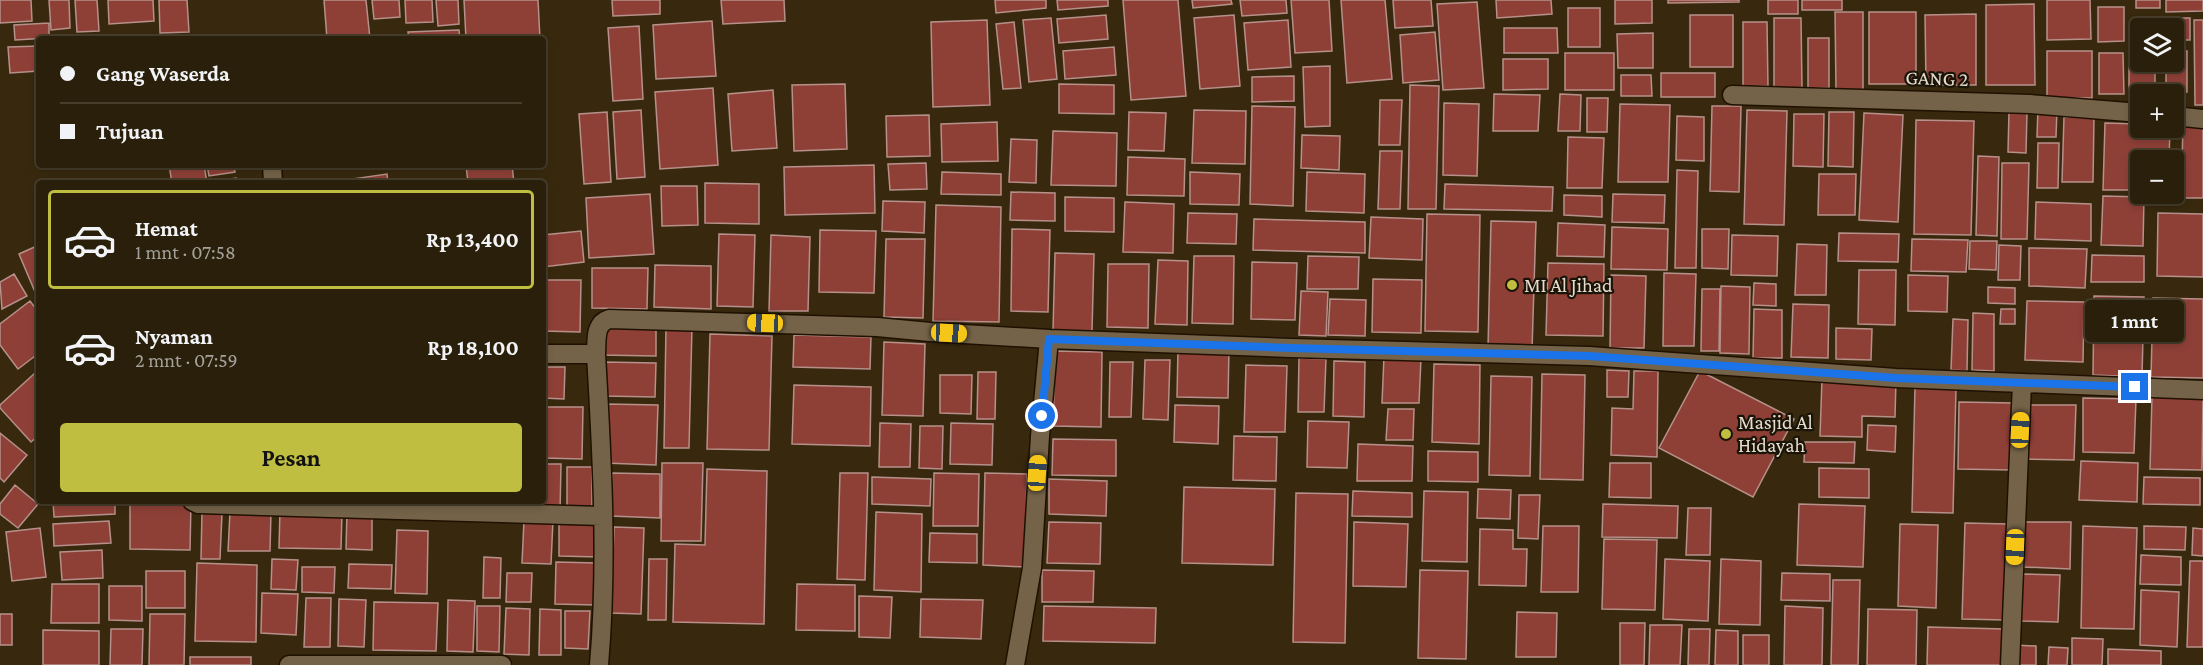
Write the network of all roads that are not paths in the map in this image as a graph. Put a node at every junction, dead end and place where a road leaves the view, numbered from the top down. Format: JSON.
{"nodes":[{"id":1,"x":1732,"y":95,"type":"dead end"},
{"id":2,"x":2130,"y":112,"type":"edge"},
{"id":3,"x":2184,"y":117,"type":"edge"},
{"id":4,"x":2203,"y":119,"type":"edge"},
{"id":5,"x":1049,"y":339,"type":"junction"},
{"id":6,"x":546,"y":354,"type":"edge"},
{"id":7,"x":596,"y":354,"type":"junction"},
{"id":8,"x":2022,"y":383,"type":"junction"},
{"id":9,"x":2203,"y":390,"type":"edge"},
{"id":10,"x":198,"y":504,"type":"edge"},
{"id":11,"x":602,"y":516,"type":"junction"},
{"id":12,"x":289,"y":665,"type":"edge"},
{"id":13,"x":502,"y":665,"type":"edge"},
{"id":14,"x":599,"y":665,"type":"edge"},
{"id":15,"x":1015,"y":665,"type":"edge"},
{"id":16,"x":2010,"y":665,"type":"edge"}],
"edges":[{"from":1,"to":2,"type":"street","name":"GANG 2"},
{"from":3,"to":4,"type":"street"},
{"from":5,"to":7,"type":"street"},
{"from":5,"to":8,"type":"street"},
{"from":5,"to":15,"type":"street"},
{"from":6,"to":7,"type":"street"},
{"from":7,"to":11,"type":"street"},
{"from":8,"to":9,"type":"street"},
{"from":8,"to":16,"type":"street"},
{"from":10,"to":11,"type":"street"},
{"from":11,"to":14,"type":"street"},
{"from":12,"to":13,"type":"street"}]}
